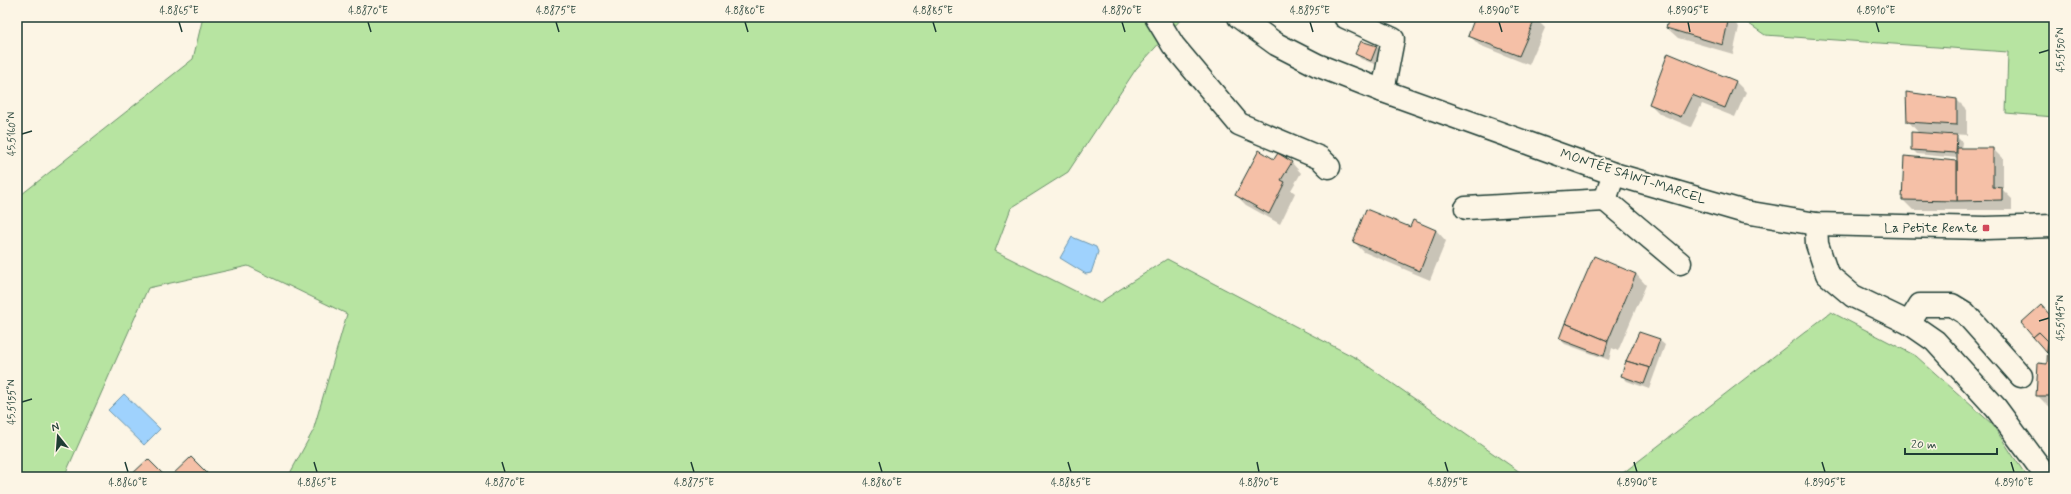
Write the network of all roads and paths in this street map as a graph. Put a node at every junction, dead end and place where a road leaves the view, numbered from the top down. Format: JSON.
{"nodes":[{"id":1,"x":1156,"y":17,"type":"edge"},
{"id":2,"x":1239,"y":17,"type":"edge"},
{"id":3,"x":1345,"y":17,"type":"edge"},
{"id":4,"x":1383,"y":91,"type":"junction"},
{"id":5,"x":1329,"y":167,"type":"dead end"},
{"id":6,"x":1614,"y":174,"type":"junction"},
{"id":7,"x":1605,"y":200,"type":"junction"},
{"id":8,"x":1466,"y":208,"type":"dead end"},
{"id":9,"x":1816,"y":224,"type":"junction"},
{"id":10,"x":2054,"y":226,"type":"edge"},
{"id":11,"x":1680,"y":264,"type":"dead end"},
{"id":12,"x":1909,"y":323,"type":"junction"},
{"id":13,"x":2021,"y":376,"type":"dead end"},
{"id":14,"x":2046,"y":477,"type":"edge"}],
"edges":[{"from":1,"to":5,"type":"main road"},
{"from":2,"to":4,"type":"main road","name":"MONTÉE SAINT-MARCEL"},
{"from":3,"to":4,"type":"main road"},
{"from":4,"to":6,"type":"main road","name":"MONTÉE SAINT-MARCEL"},
{"from":6,"to":7,"type":"main road"},
{"from":6,"to":9,"type":"main road","name":"MONTÉE SAINT-MARCEL"},
{"from":7,"to":8,"type":"main road"},
{"from":7,"to":11,"type":"main road"},
{"from":9,"to":10,"type":"main road","name":"MONTÉE SAINT-MARCEL"},
{"from":9,"to":12,"type":"main road"},
{"from":12,"to":13,"type":"main road"},
{"from":12,"to":14,"type":"main road"}]}
